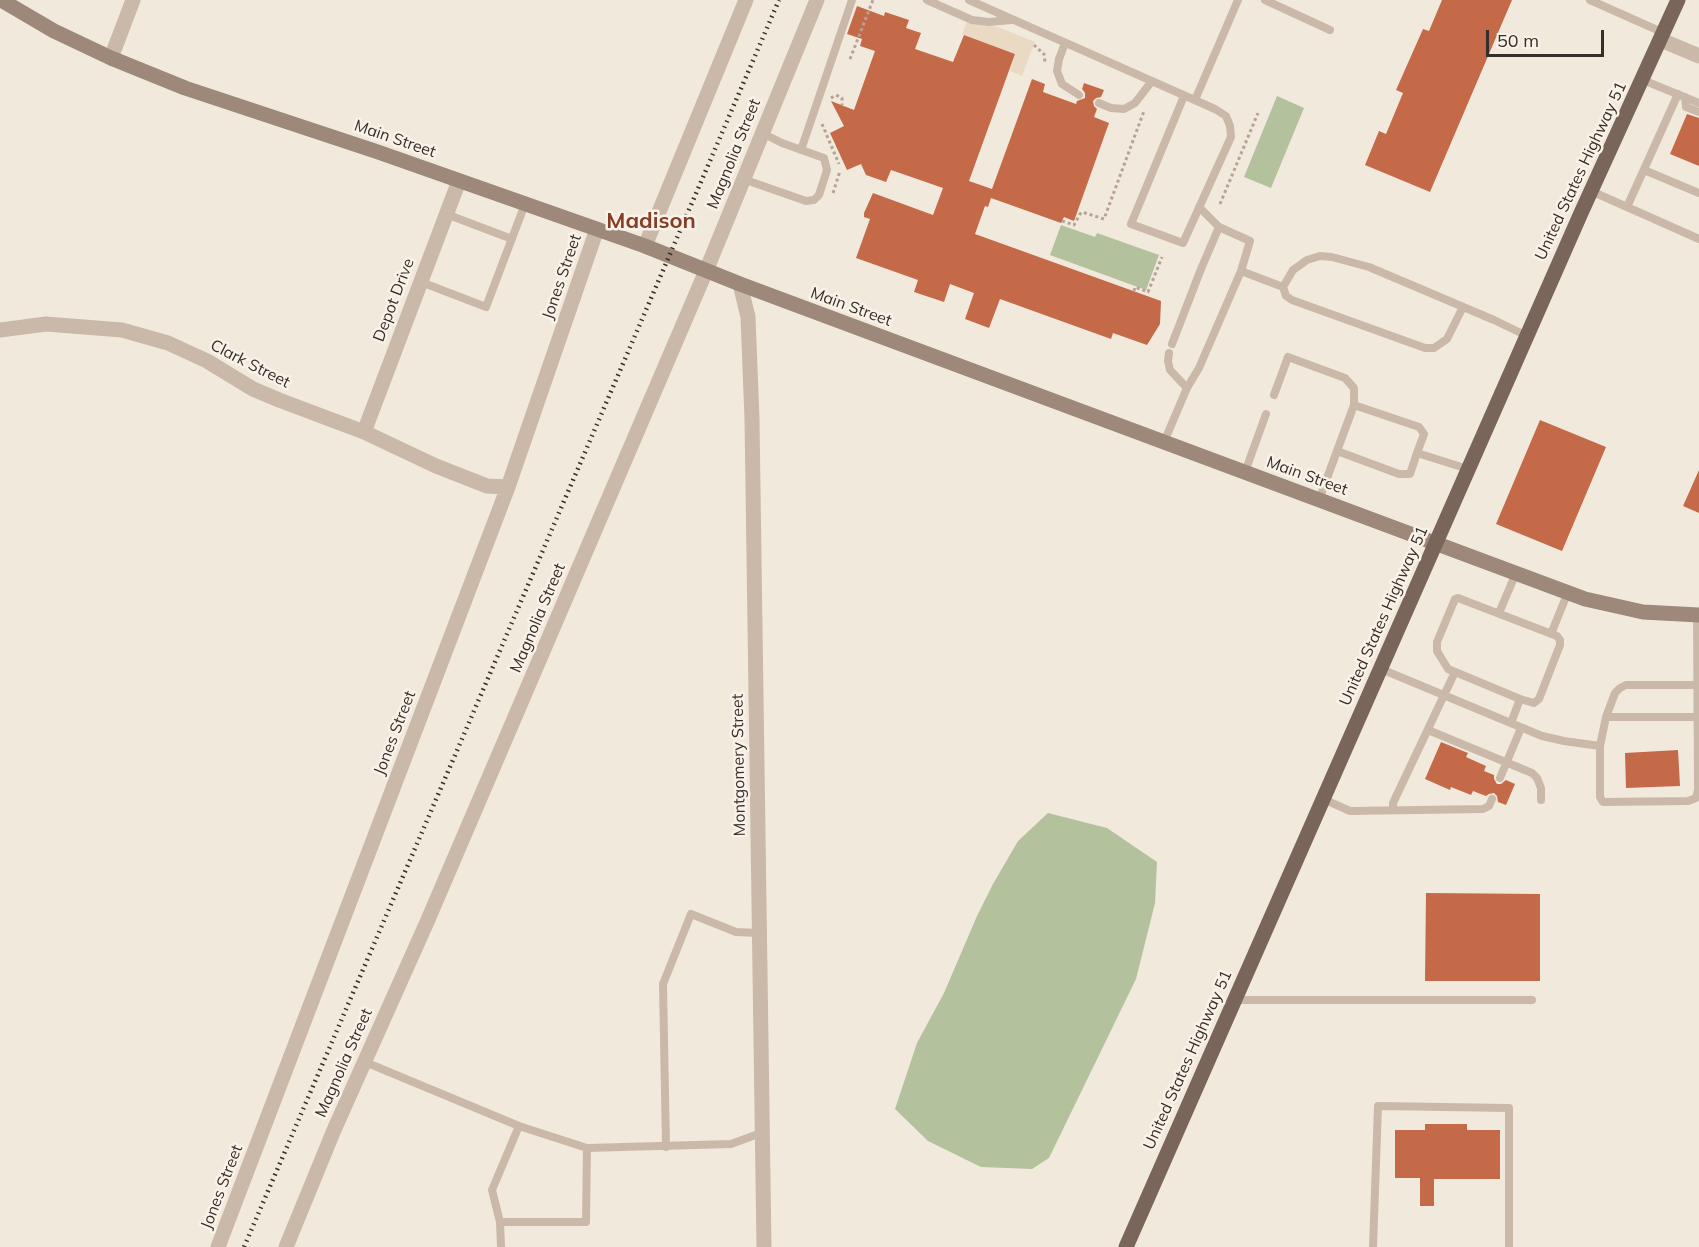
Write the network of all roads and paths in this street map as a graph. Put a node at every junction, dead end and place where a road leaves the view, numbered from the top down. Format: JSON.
{"nodes":[{"id":1,"x":1,"y":0,"type":"edge"},
{"id":2,"x":133,"y":0,"type":"edge"},
{"id":3,"x":746,"y":0,"type":"edge"},
{"id":4,"x":817,"y":0,"type":"edge"},
{"id":5,"x":852,"y":0,"type":"edge"},
{"id":6,"x":873,"y":0,"type":"edge"},
{"id":7,"x":927,"y":0,"type":"edge"},
{"id":8,"x":969,"y":0,"type":"edge"},
{"id":9,"x":1238,"y":0,"type":"edge"},
{"id":10,"x":1265,"y":0,"type":"edge"},
{"id":11,"x":1590,"y":0,"type":"edge"},
{"id":12,"x":1678,"y":0,"type":"edge"},
{"id":13,"x":1014,"y":20,"type":"junction"},
{"id":14,"x":1330,"y":30,"type":"dead end"},
{"id":15,"x":1663,"y":37,"type":"junction"},
{"id":16,"x":1065,"y":43,"type":"junction"},
{"id":17,"x":1699,"y":56,"type":"edge"},
{"id":18,"x":111,"y":58,"type":"junction"},
{"id":19,"x":850,"y":59,"type":"dead end"},
{"id":20,"x":1643,"y":80,"type":"junction"},
{"id":21,"x":1152,"y":81,"type":"junction"},
{"id":22,"x":1079,"y":95,"type":"dead end"},
{"id":23,"x":1184,"y":96,"type":"junction"},
{"id":24,"x":1682,"y":96,"type":"junction"},
{"id":25,"x":1195,"y":100,"type":"junction"},
{"id":26,"x":1099,"y":103,"type":"dead end"},
{"id":27,"x":1699,"y":103,"type":"edge"},
{"id":28,"x":842,"y":105,"type":"dead end"},
{"id":29,"x":827,"y":107,"type":"dead end"},
{"id":30,"x":1144,"y":109,"type":"dead end"},
{"id":31,"x":1699,"y":112,"type":"edge"},
{"id":32,"x":1258,"y":113,"type":"dead end"},
{"id":33,"x":823,"y":120,"type":"dead end"},
{"id":34,"x":762,"y":133,"type":"junction"},
{"id":35,"x":801,"y":150,"type":"junction"},
{"id":36,"x":1644,"y":170,"type":"junction"},
{"id":37,"x":743,"y":179,"type":"junction"},
{"id":38,"x":459,"y":181,"type":"junction"},
{"id":39,"x":1591,"y":191,"type":"junction"},
{"id":40,"x":1699,"y":193,"type":"edge"},
{"id":41,"x":830,"y":200,"type":"dead end"},
{"id":42,"x":525,"y":204,"type":"junction"},
{"id":43,"x":1220,"y":204,"type":"dead end"},
{"id":44,"x":1199,"y":207,"type":"junction"},
{"id":45,"x":1627,"y":207,"type":"junction"},
{"id":46,"x":446,"y":214,"type":"junction"},
{"id":47,"x":1062,"y":221,"type":"dead end"},
{"id":48,"x":1219,"y":227,"type":"junction"},
{"id":49,"x":597,"y":229,"type":"junction"},
{"id":50,"x":512,"y":239,"type":"junction"},
{"id":51,"x":1699,"y":239,"type":"edge"},
{"id":52,"x":645,"y":246,"type":"junction"},
{"id":53,"x":1162,"y":257,"type":"dead end"},
{"id":54,"x":706,"y":271,"type":"junction"},
{"id":55,"x":1241,"y":272,"type":"junction"},
{"id":56,"x":421,"y":282,"type":"junction"},
{"id":57,"x":740,"y":284,"type":"junction"},
{"id":58,"x":1283,"y":287,"type":"junction"},
{"id":59,"x":1134,"y":291,"type":"dead end"},
{"id":60,"x":1463,"y":307,"type":"junction"},
{"id":61,"x":0,"y":330,"type":"edge"},
{"id":62,"x":1527,"y":336,"type":"junction"},
{"id":63,"x":1187,"y":388,"type":"junction"},
{"id":64,"x":1274,"y":395,"type":"dead end"},
{"id":65,"x":1354,"y":405,"type":"junction"},
{"id":66,"x":1266,"y":414,"type":"dead end"},
{"id":67,"x":364,"y":432,"type":"junction"},
{"id":68,"x":1164,"y":442,"type":"junction"},
{"id":69,"x":1337,"y":451,"type":"junction"},
{"id":70,"x":1417,"y":453,"type":"junction"},
{"id":71,"x":1468,"y":469,"type":"junction"},
{"id":72,"x":1245,"y":472,"type":"junction"},
{"id":73,"x":507,"y":487,"type":"junction"},
{"id":74,"x":1319,"y":500,"type":"junction"},
{"id":75,"x":1436,"y":543,"type":"junction"},
{"id":76,"x":1516,"y":573,"type":"junction"},
{"id":77,"x":1568,"y":592,"type":"junction"},
{"id":78,"x":1499,"y":613,"type":"junction"},
{"id":79,"x":1698,"y":615,"type":"edge"},
{"id":80,"x":1551,"y":634,"type":"junction"},
{"id":81,"x":1381,"y":669,"type":"junction"},
{"id":82,"x":1455,"y":672,"type":"junction"},
{"id":83,"x":1697,"y":685,"type":"junction"},
{"id":84,"x":1444,"y":695,"type":"junction"},
{"id":85,"x":1520,"y":699,"type":"junction"},
{"id":86,"x":1606,"y":717,"type":"junction"},
{"id":87,"x":1697,"y":717,"type":"junction"},
{"id":88,"x":1511,"y":723,"type":"junction"},
{"id":89,"x":1521,"y":728,"type":"junction"},
{"id":90,"x":1428,"y":730,"type":"junction"},
{"id":91,"x":1600,"y":746,"type":"junction"},
{"id":92,"x":1507,"y":763,"type":"junction"},
{"id":93,"x":1500,"y":778,"type":"dead end"},
{"id":94,"x":1323,"y":799,"type":"junction"},
{"id":95,"x":1492,"y":799,"type":"dead end"},
{"id":96,"x":1541,"y":800,"type":"dead end"},
{"id":97,"x":1393,"y":810,"type":"junction"},
{"id":98,"x":759,"y":933,"type":"junction"},
{"id":99,"x":1235,"y":1000,"type":"junction"},
{"id":100,"x":1532,"y":1000,"type":"dead end"},
{"id":101,"x":365,"y":1062,"type":"junction"},
{"id":102,"x":519,"y":1126,"type":"junction"},
{"id":103,"x":761,"y":1133,"type":"junction"},
{"id":104,"x":666,"y":1147,"type":"junction"},
{"id":105,"x":588,"y":1148,"type":"junction"},
{"id":106,"x":500,"y":1222,"type":"junction"},
{"id":107,"x":218,"y":1247,"type":"edge"},
{"id":108,"x":286,"y":1247,"type":"edge"},
{"id":109,"x":501,"y":1247,"type":"edge"},
{"id":110,"x":764,"y":1247,"type":"edge"},
{"id":111,"x":1126,"y":1247,"type":"edge"},
{"id":112,"x":1373,"y":1247,"type":"edge"},
{"id":113,"x":1509,"y":1247,"type":"edge"}],
"edges":[{"from":1,"to":18,"type":"street","name":"Main Street"},
{"from":2,"to":18,"type":"street"},
{"from":3,"to":52,"type":"street"},
{"from":4,"to":34,"type":"street","name":"Magnolia Street"},
{"from":5,"to":35,"type":"lane"},
{"from":6,"to":19,"type":"path"},
{"from":7,"to":13,"type":"lane"},
{"from":8,"to":13,"type":"lane"},
{"from":9,"to":25,"type":"lane"},
{"from":10,"to":14,"type":"lane"},
{"from":11,"to":15,"type":"lane"},
{"from":12,"to":15,"type":"main road","name":"United States Highway 51"},
{"from":13,"to":16,"type":"lane"},
{"from":15,"to":17,"type":"street"},
{"from":15,"to":20,"type":"main road","name":"United States Highway 51"},
{"from":16,"to":21,"type":"lane"},
{"from":16,"to":22,"type":"lane"},
{"from":18,"to":38,"type":"street","name":"Main Street"},
{"from":20,"to":24,"type":"lane"},
{"from":20,"to":39,"type":"main road","name":"United States Highway 51"},
{"from":21,"to":23,"type":"lane"},
{"from":21,"to":26,"type":"lane"},
{"from":23,"to":25,"type":"lane"},
{"from":23,"to":44,"type":"lane"},
{"from":24,"to":27,"type":"lane"},
{"from":24,"to":31,"type":"lane"},
{"from":24,"to":36,"type":"lane"},
{"from":25,"to":44,"type":"lane"},
{"from":28,"to":29,"type":"path"},
{"from":30,"to":47,"type":"path"},
{"from":32,"to":43,"type":"path"},
{"from":33,"to":41,"type":"path"},
{"from":34,"to":35,"type":"lane"},
{"from":34,"to":37,"type":"street","name":"Magnolia Street"},
{"from":35,"to":37,"type":"lane"},
{"from":36,"to":40,"type":"lane"},
{"from":36,"to":45,"type":"lane"},
{"from":37,"to":54,"type":"street","name":"Magnolia Street"},
{"from":38,"to":42,"type":"street","name":"Main Street"},
{"from":38,"to":46,"type":"street","name":"Depot Drive"},
{"from":39,"to":45,"type":"lane"},
{"from":39,"to":62,"type":"main road","name":"United States Highway 51"},
{"from":42,"to":49,"type":"street","name":"Main Street"},
{"from":42,"to":50,"type":"lane"},
{"from":44,"to":48,"type":"lane"},
{"from":45,"to":51,"type":"lane"},
{"from":46,"to":50,"type":"lane"},
{"from":46,"to":56,"type":"street","name":"Depot Drive"},
{"from":48,"to":55,"type":"lane"},
{"from":48,"to":63,"type":"lane"},
{"from":49,"to":52,"type":"street","name":"Main Street"},
{"from":49,"to":73,"type":"street","name":"Jones Street"},
{"from":50,"to":56,"type":"lane"},
{"from":52,"to":54,"type":"street","name":"Main Street"},
{"from":53,"to":59,"type":"path"},
{"from":54,"to":57,"type":"street","name":"Main Street"},
{"from":54,"to":101,"type":"street","name":"Magnolia Street"},
{"from":55,"to":58,"type":"lane"},
{"from":55,"to":63,"type":"lane"},
{"from":56,"to":67,"type":"street","name":"Depot Drive"},
{"from":57,"to":68,"type":"street","name":"Main Street"},
{"from":57,"to":98,"type":"street","name":"Montgomery Street"},
{"from":58,"to":60,"type":"lane"},
{"from":58,"to":60,"type":"lane"},
{"from":60,"to":62,"type":"lane"},
{"from":61,"to":67,"type":"street","name":"Clark Street"},
{"from":62,"to":71,"type":"main road","name":"United States Highway 51"},
{"from":63,"to":68,"type":"lane"},
{"from":64,"to":65,"type":"lane"},
{"from":65,"to":69,"type":"lane"},
{"from":65,"to":70,"type":"lane"},
{"from":66,"to":72,"type":"lane"},
{"from":67,"to":73,"type":"street","name":"Clark Street"},
{"from":68,"to":72,"type":"street","name":"Main Street"},
{"from":69,"to":70,"type":"lane"},
{"from":69,"to":74,"type":"lane"},
{"from":70,"to":71,"type":"lane"},
{"from":71,"to":75,"type":"main road","name":"United States Highway 51"},
{"from":72,"to":74,"type":"street","name":"Main Street"},
{"from":73,"to":107,"type":"street","name":"Jones Street"},
{"from":74,"to":75,"type":"street","name":"Main Street"},
{"from":75,"to":76,"type":"street","name":"Main Street"},
{"from":75,"to":81,"type":"main road","name":"United States Highway 51"},
{"from":76,"to":77,"type":"street","name":"Main Street"},
{"from":76,"to":78,"type":"lane"},
{"from":77,"to":79,"type":"street","name":"Main Street"},
{"from":77,"to":80,"type":"lane"},
{"from":78,"to":80,"type":"lane"},
{"from":78,"to":82,"type":"lane"},
{"from":79,"to":83,"type":"lane"},
{"from":80,"to":85,"type":"lane"},
{"from":81,"to":84,"type":"lane"},
{"from":81,"to":94,"type":"main road","name":"United States Highway 51"},
{"from":82,"to":84,"type":"lane"},
{"from":82,"to":85,"type":"lane"},
{"from":83,"to":86,"type":"lane"},
{"from":83,"to":87,"type":"lane"},
{"from":84,"to":88,"type":"lane"},
{"from":84,"to":90,"type":"lane"},
{"from":85,"to":88,"type":"lane"},
{"from":86,"to":87,"type":"lane"},
{"from":86,"to":91,"type":"lane"},
{"from":87,"to":91,"type":"lane"},
{"from":88,"to":89,"type":"lane"},
{"from":89,"to":91,"type":"lane"},
{"from":89,"to":92,"type":"lane"},
{"from":90,"to":92,"type":"lane"},
{"from":90,"to":97,"type":"lane"},
{"from":92,"to":93,"type":"lane"},
{"from":92,"to":96,"type":"lane"},
{"from":94,"to":97,"type":"lane"},
{"from":94,"to":99,"type":"main road","name":"United States Highway 51"},
{"from":95,"to":97,"type":"lane"},
{"from":98,"to":103,"type":"street","name":"Montgomery Street"},
{"from":98,"to":104,"type":"lane"},
{"from":99,"to":100,"type":"lane"},
{"from":99,"to":111,"type":"main road","name":"United States Highway 51"},
{"from":101,"to":102,"type":"lane"},
{"from":101,"to":108,"type":"street","name":"Magnolia Street"},
{"from":102,"to":105,"type":"lane"},
{"from":102,"to":106,"type":"lane"},
{"from":103,"to":104,"type":"lane"},
{"from":103,"to":110,"type":"street","name":"Montgomery Street"},
{"from":104,"to":105,"type":"lane"},
{"from":105,"to":106,"type":"lane"},
{"from":106,"to":109,"type":"lane"},
{"from":112,"to":113,"type":"lane"}]}
